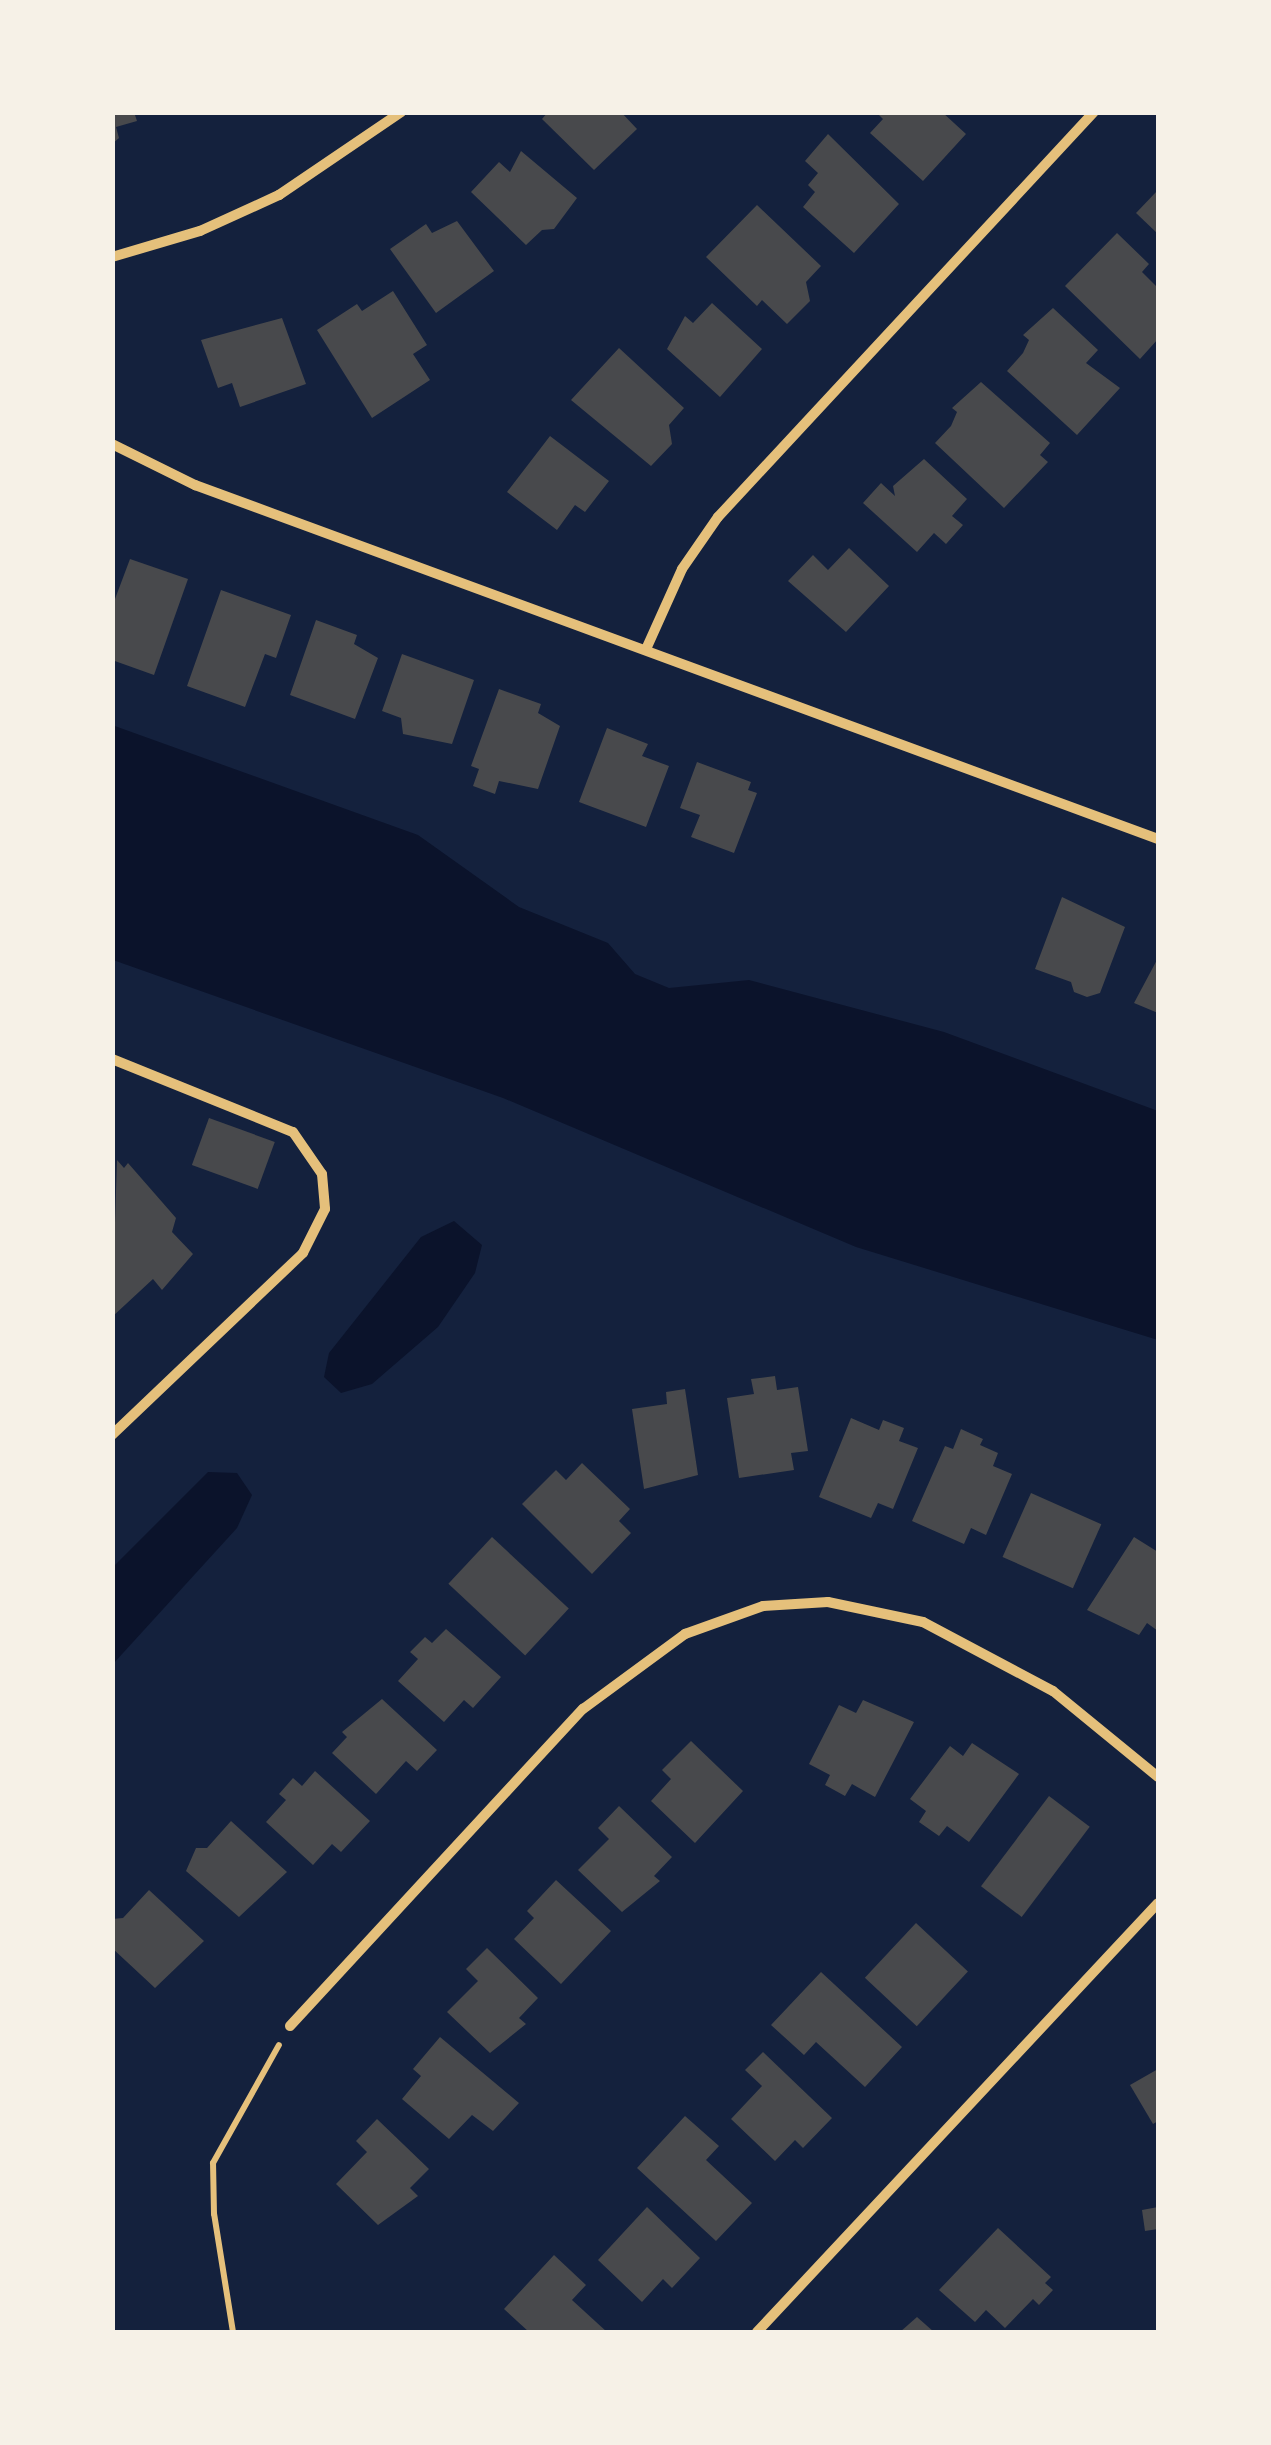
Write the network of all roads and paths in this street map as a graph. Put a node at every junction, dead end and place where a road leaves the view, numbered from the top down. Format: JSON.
{"nodes":[{"id":1,"x":401,"y":112,"type":"edge"},
{"id":2,"x":1094,"y":112,"type":"edge"},
{"id":3,"x":112,"y":257,"type":"edge"},
{"id":4,"x":112,"y":444,"type":"edge"},
{"id":5,"x":647,"y":647,"type":"junction"},
{"id":6,"x":1158,"y":839,"type":"edge"},
{"id":7,"x":112,"y":1059,"type":"edge"},
{"id":8,"x":112,"y":1435,"type":"edge"},
{"id":9,"x":1158,"y":1777,"type":"edge"},
{"id":10,"x":1158,"y":1903,"type":"edge"},
{"id":11,"x":290,"y":2026,"type":"joint"},
{"id":12,"x":233,"y":2332,"type":"edge"},
{"id":13,"x":757,"y":2332,"type":"edge"}],
"edges":[{"from":1,"to":3,"type":"street"},
{"from":2,"to":5,"type":"street"},
{"from":4,"to":5,"type":"street"},
{"from":5,"to":6,"type":"street"},
{"from":7,"to":8,"type":"street"},
{"from":9,"to":11,"type":"street"},
{"from":10,"to":13,"type":"street"},
{"from":11,"to":12,"type":"path"}]}
